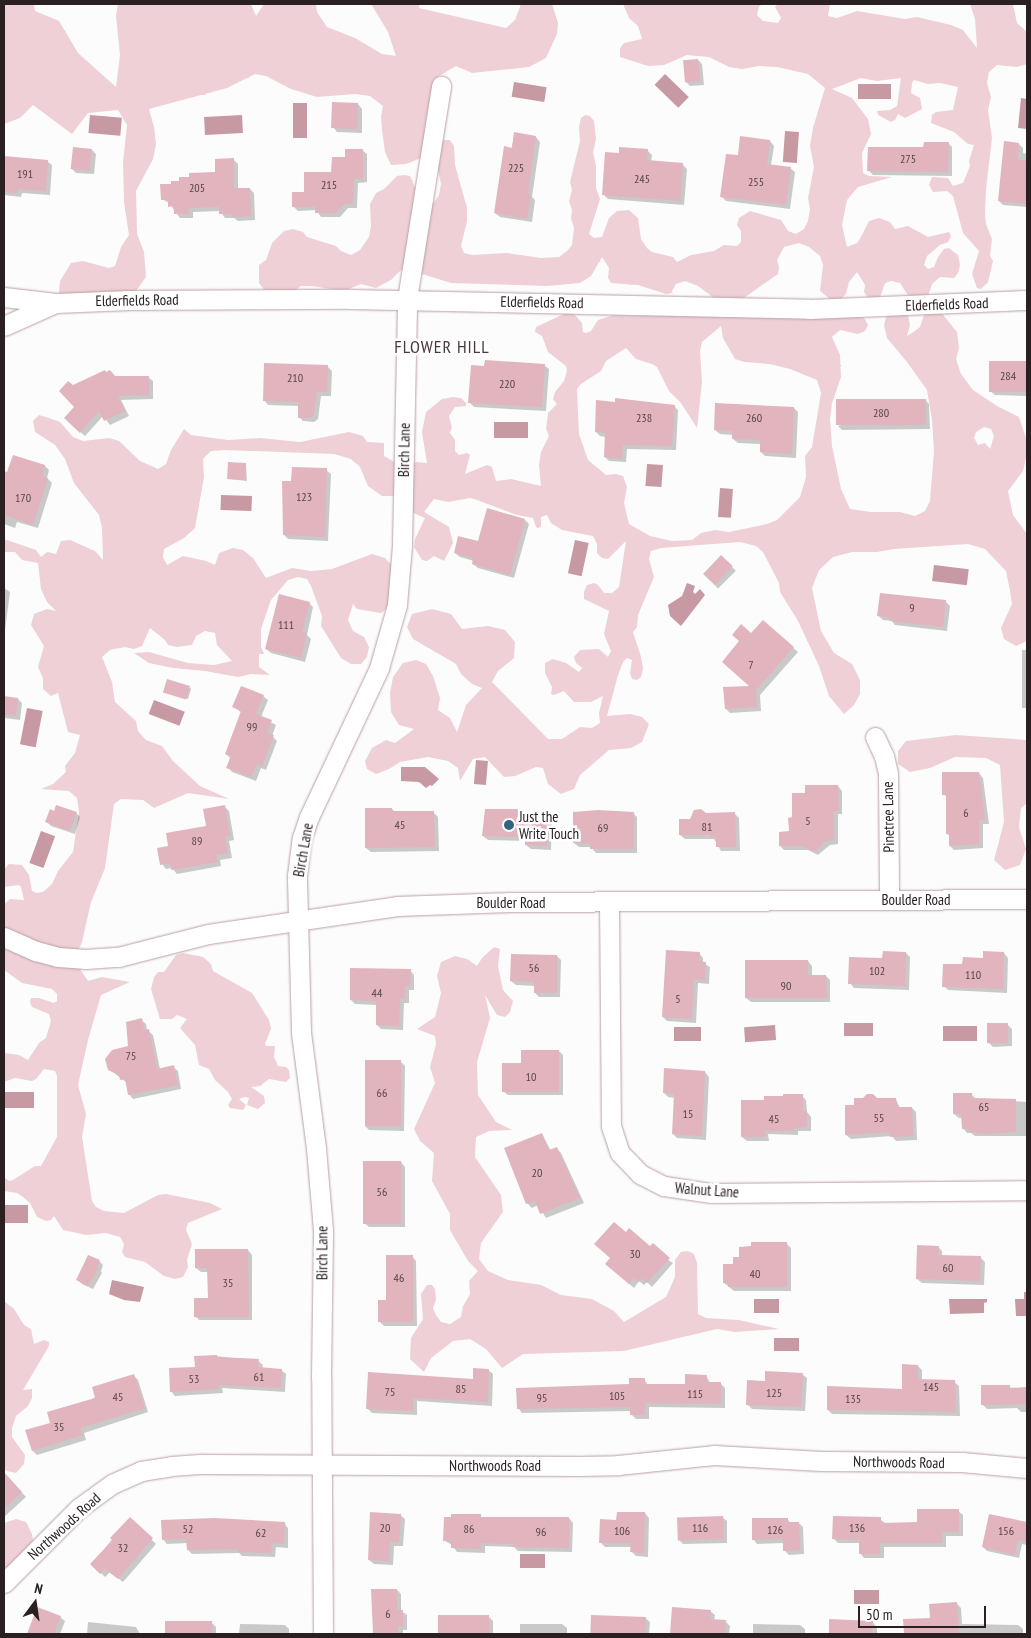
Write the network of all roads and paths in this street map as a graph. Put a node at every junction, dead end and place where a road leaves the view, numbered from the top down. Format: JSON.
{"nodes":[{"id":1,"x":441,"y":86,"type":"dead end"},
{"id":2,"x":4,"y":297,"type":"edge"},
{"id":3,"x":407,"y":299,"type":"junction"},
{"id":4,"x":1027,"y":300,"type":"edge"},
{"id":5,"x":56,"y":303,"type":"junction"},
{"id":6,"x":4,"y":326,"type":"edge"},
{"id":7,"x":875,"y":737,"type":"dead end"},
{"id":8,"x":1027,"y":899,"type":"edge"},
{"id":9,"x":889,"y":900,"type":"junction"},
{"id":10,"x":609,"y":902,"type":"junction"},
{"id":11,"x":297,"y":920,"type":"junction"},
{"id":12,"x":4,"y":937,"type":"edge"},
{"id":13,"x":1027,"y":1190,"type":"edge"},
{"id":14,"x":322,"y":1465,"type":"junction"},
{"id":15,"x":1027,"y":1468,"type":"edge"},
{"id":16,"x":4,"y":1583,"type":"edge"},
{"id":17,"x":323,"y":1634,"type":"edge"}],
"edges":[{"from":1,"to":3,"type":"street","name":"Birch Lane"},
{"from":2,"to":5,"type":"street","name":"Elderfields Road"},
{"from":3,"to":4,"type":"street","name":"Elderfields Road"},
{"from":3,"to":5,"type":"street","name":"Elderfields Road"},
{"from":3,"to":11,"type":"street","name":"Birch Lane"},
{"from":5,"to":6,"type":"street","name":"Elderfields Road"},
{"from":7,"to":9,"type":"street","name":"Pinetree Lane"},
{"from":8,"to":9,"type":"street","name":"Boulder Road"},
{"from":9,"to":10,"type":"street","name":"Boulder Road"},
{"from":10,"to":11,"type":"street","name":"Boulder Road"},
{"from":10,"to":13,"type":"street","name":"Walnut Lane"},
{"from":11,"to":12,"type":"street","name":"Boulder Road"},
{"from":11,"to":14,"type":"street","name":"Birch Lane"},
{"from":14,"to":15,"type":"street","name":"Northwoods Road"},
{"from":14,"to":16,"type":"street","name":"Northwoods Road"},
{"from":14,"to":17,"type":"street","name":"Birch Lane"}]}
